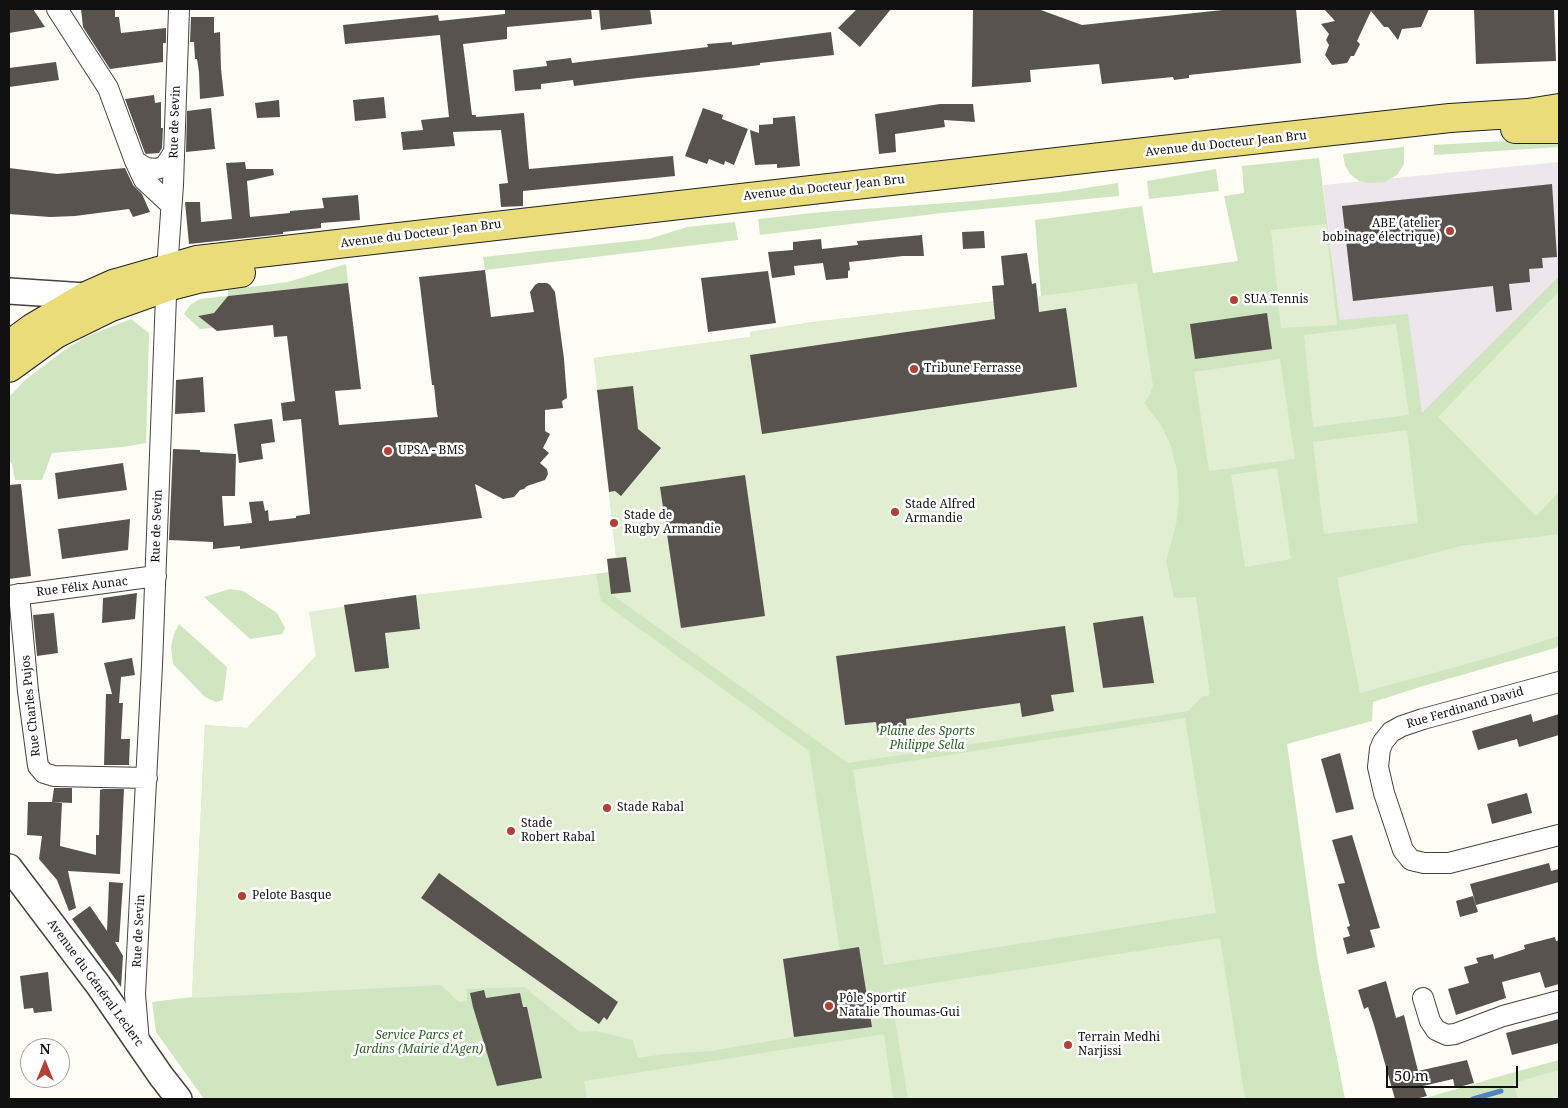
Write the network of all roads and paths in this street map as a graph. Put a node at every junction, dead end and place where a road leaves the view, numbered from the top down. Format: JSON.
{"nodes":[{"id":1,"x":57,"y":9,"type":"edge"},
{"id":2,"x":179,"y":9,"type":"edge"},
{"id":3,"x":1559,"y":108,"type":"edge"},
{"id":4,"x":1450,"y":118,"type":"junction"},
{"id":5,"x":1559,"y":122,"type":"edge"},
{"id":6,"x":1559,"y":129,"type":"edge"},
{"id":7,"x":1523,"y":130,"type":"junction"},
{"id":8,"x":174,"y":152,"type":"junction"},
{"id":9,"x":135,"y":161,"type":"junction"},
{"id":10,"x":172,"y":205,"type":"junction"},
{"id":11,"x":329,"y":244,"type":"junction"},
{"id":12,"x":167,"y":278,"type":"junction"},
{"id":13,"x":9,"y":291,"type":"edge"},
{"id":14,"x":86,"y":296,"type":"junction"},
{"id":15,"x":9,"y":345,"type":"edge"},
{"id":16,"x":9,"y":368,"type":"edge"},
{"id":17,"x":156,"y":576,"type":"junction"},
{"id":18,"x":14,"y":595,"type":"edge"},
{"id":19,"x":1559,"y":682,"type":"edge"},
{"id":20,"x":147,"y":778,"type":"junction"},
{"id":21,"x":1559,"y":835,"type":"edge"},
{"id":22,"x":9,"y":866,"type":"edge"},
{"id":23,"x":1423,"y":998,"type":"dead end"},
{"id":24,"x":1559,"y":1001,"type":"edge"},
{"id":25,"x":139,"y":1043,"type":"junction"},
{"id":26,"x":179,"y":1099,"type":"edge"}],
"edges":[{"from":1,"to":9,"type":"street"},
{"from":2,"to":8,"type":"street","name":"Rue de Sevin"},
{"from":3,"to":4,"type":"main road","name":"Avenue du Docteur Jean Bru"},
{"from":4,"to":7,"type":"main road","name":"Avenue du Docteur Jean Bru"},
{"from":4,"to":11,"type":"main road","name":"Avenue du Docteur Jean Bru"},
{"from":5,"to":7,"type":"street"},
{"from":6,"to":7,"type":"main road","name":"Avenue du Docteur Jean Bru"},
{"from":8,"to":9,"type":"street"},
{"from":8,"to":10,"type":"street","name":"Rue de Sevin"},
{"from":9,"to":10,"type":"street"},
{"from":10,"to":12,"type":"street","name":"Rue de Sevin"},
{"from":11,"to":12,"type":"main road","name":"Avenue du Docteur Jean Bru"},
{"from":11,"to":12,"type":"main road"},
{"from":12,"to":14,"type":"main road"},
{"from":12,"to":16,"type":"main road"},
{"from":12,"to":17,"type":"street","name":"Rue de Sevin"},
{"from":13,"to":14,"type":"street"},
{"from":14,"to":15,"type":"main road"},
{"from":17,"to":18,"type":"street","name":"Rue Félix Aunac"},
{"from":17,"to":20,"type":"street","name":"Rue de Sevin"},
{"from":18,"to":20,"type":"street","name":"Rue Charles Pujos"},
{"from":19,"to":21,"type":"street","name":"Rue Ferdinand David"},
{"from":20,"to":25,"type":"street","name":"Rue de Sevin"},
{"from":22,"to":25,"type":"street","name":"Avenue du Général Leclerc"},
{"from":23,"to":24,"type":"street"},
{"from":25,"to":26,"type":"street","name":"Avenue du Général Leclerc"}]}
